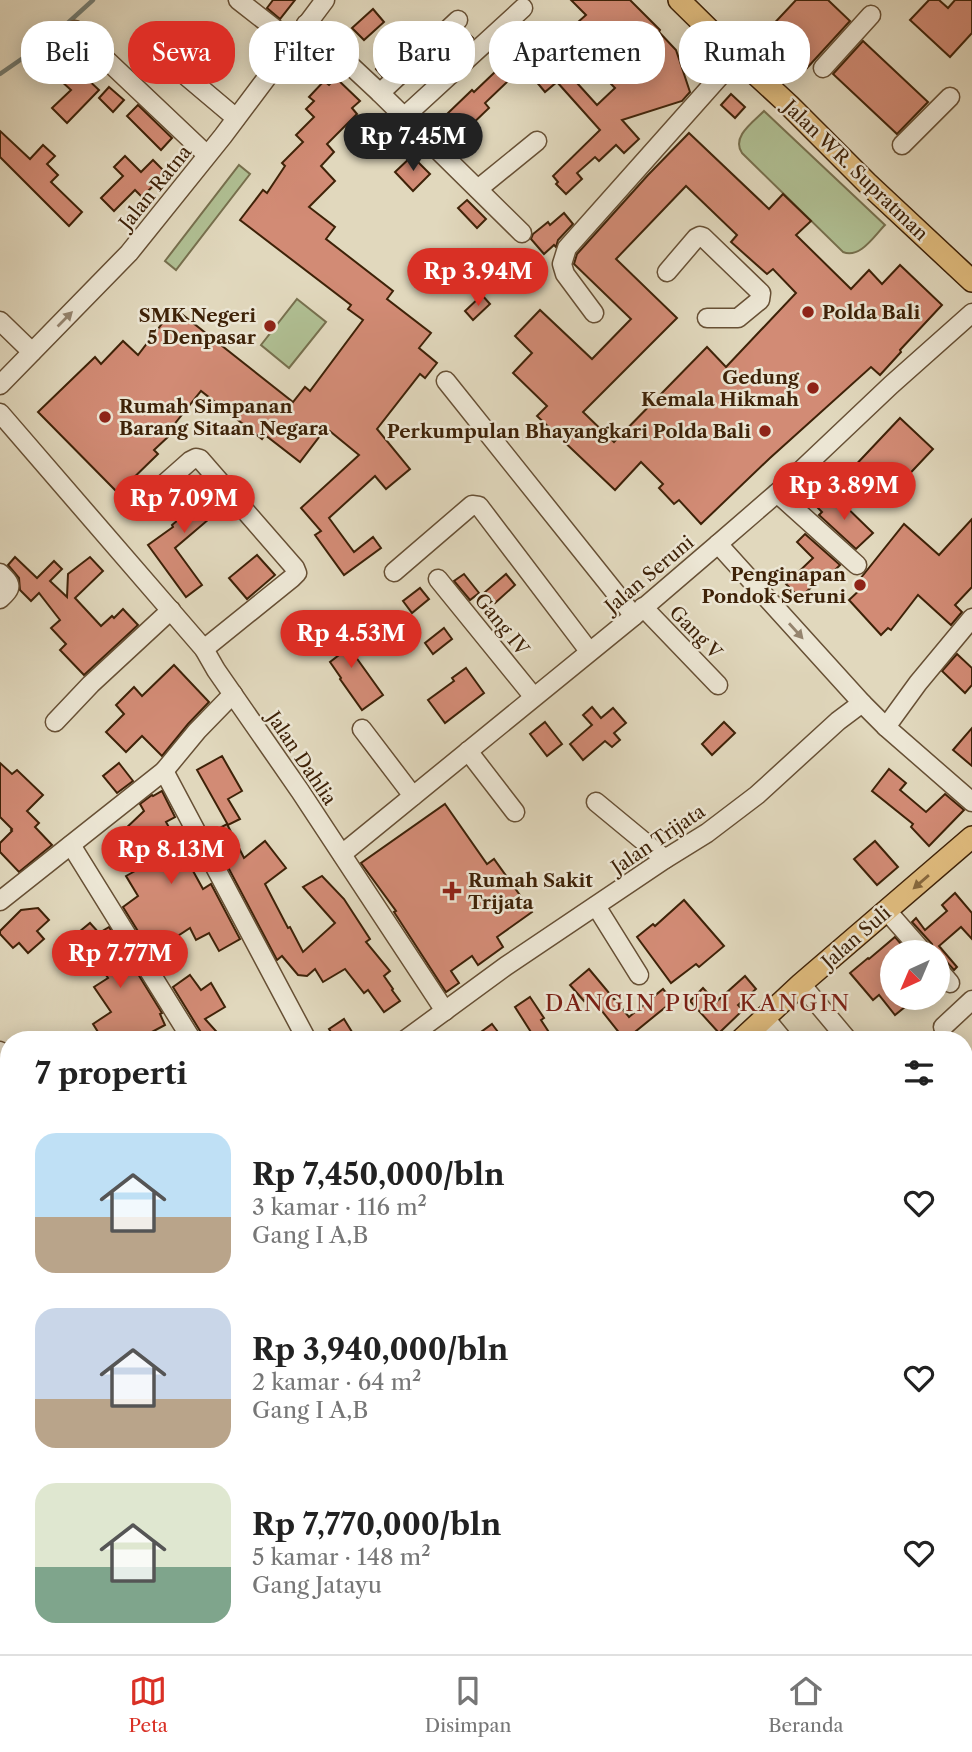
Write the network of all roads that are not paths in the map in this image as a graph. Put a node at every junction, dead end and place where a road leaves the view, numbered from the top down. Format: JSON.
{"nodes":[{"id":1,"x":239,"y":0,"type":"edge"},
{"id":2,"x":325,"y":0,"type":"edge"},
{"id":3,"x":679,"y":0,"type":"edge"},
{"id":4,"x":523,"y":8,"type":"dead end"},
{"id":5,"x":871,"y":15,"type":"dead end"},
{"id":6,"x":458,"y":20,"type":"dead end"},
{"id":7,"x":266,"y":21,"type":"edge"},
{"id":8,"x":308,"y":21,"type":"edge"},
{"id":9,"x":700,"y":21,"type":"edge"},
{"id":10,"x":114,"y":67,"type":"edge"},
{"id":11,"x":823,"y":68,"type":"dead end"},
{"id":12,"x":359,"y":73,"type":"edge"},
{"id":13,"x":196,"y":84,"type":"edge"},
{"id":14,"x":261,"y":84,"type":"edge"},
{"id":15,"x":713,"y":84,"type":"edge"},
{"id":16,"x":766,"y":84,"type":"edge"},
{"id":17,"x":380,"y":93,"type":"junction"},
{"id":18,"x":950,"y":97,"type":"dead end"},
{"id":19,"x":404,"y":117,"type":"junction"},
{"id":20,"x":236,"y":118,"type":"junction"},
{"id":21,"x":537,"y":141,"type":"dead end"},
{"id":22,"x":902,"y":145,"type":"dead end"},
{"id":23,"x":207,"y":155,"type":"junction"},
{"id":24,"x":478,"y":189,"type":"junction"},
{"id":25,"x":522,"y":233,"type":"dead end"},
{"id":26,"x":667,"y":272,"type":"dead end"},
{"id":27,"x":967,"y":274,"type":"edge"},
{"id":28,"x":594,"y":313,"type":"dead end"},
{"id":29,"x":972,"y":313,"type":"edge"},
{"id":30,"x":707,"y":318,"type":"dead end"},
{"id":31,"x":0,"y":321,"type":"edge"},
{"id":32,"x":32,"y":352,"type":"junction"},
{"id":33,"x":446,"y":381,"type":"dead end"},
{"id":34,"x":0,"y":385,"type":"edge"},
{"id":35,"x":0,"y":413,"type":"edge"},
{"id":36,"x":155,"y":492,"type":"dead end"},
{"id":37,"x":777,"y":493,"type":"junction"},
{"id":38,"x":718,"y":544,"type":"junction"},
{"id":39,"x":857,"y":565,"type":"dead end"},
{"id":40,"x":394,"y":572,"type":"dead end"},
{"id":41,"x":0,"y":573,"type":"edge"},
{"id":42,"x":438,"y":579,"type":"dead end"},
{"id":43,"x":0,"y":599,"type":"edge"},
{"id":44,"x":171,"y":610,"type":"junction"},
{"id":45,"x":638,"y":611,"type":"junction"},
{"id":46,"x":972,"y":618,"type":"edge"},
{"id":47,"x":204,"y":649,"type":"junction"},
{"id":48,"x":589,"y":651,"type":"junction"},
{"id":49,"x":718,"y":685,"type":"dead end"},
{"id":50,"x":233,"y":694,"type":"junction"},
{"id":51,"x":533,"y":696,"type":"junction"},
{"id":52,"x":862,"y":703,"type":"junction"},
{"id":53,"x":55,"y":722,"type":"dead end"},
{"id":54,"x":886,"y":727,"type":"junction"},
{"id":55,"x":362,"y":729,"type":"dead end"},
{"id":56,"x":468,"y":751,"type":"junction"},
{"id":57,"x":164,"y":771,"type":"junction"},
{"id":58,"x":413,"y":796,"type":"junction"},
{"id":59,"x":596,"y":802,"type":"dead end"},
{"id":60,"x":972,"y":802,"type":"edge"},
{"id":61,"x":515,"y":812,"type":"dead end"},
{"id":62,"x":972,"y":837,"type":"edge"},
{"id":63,"x":71,"y":845,"type":"junction"},
{"id":64,"x":342,"y":854,"type":"junction"},
{"id":65,"x":665,"y":859,"type":"junction"},
{"id":66,"x":2,"y":894,"type":"edge"},
{"id":67,"x":596,"y":906,"type":"junction"},
{"id":68,"x":887,"y":911,"type":"junction"},
{"id":69,"x":913,"y":940,"type":"edge"},
{"id":70,"x":639,"y":975,"type":"dead end"},
{"id":71,"x":801,"y":984,"type":"junction"},
{"id":72,"x":972,"y":1000,"type":"edge"},
{"id":73,"x":445,"y":1011,"type":"junction"},
{"id":74,"x":765,"y":1018,"type":"junction"},
{"id":75,"x":943,"y":1027,"type":"dead end"},
{"id":76,"x":185,"y":1031,"type":"edge"},
{"id":77,"x":302,"y":1031,"type":"edge"},
{"id":78,"x":417,"y":1031,"type":"edge"},
{"id":79,"x":753,"y":1031,"type":"edge"},
{"id":80,"x":776,"y":1031,"type":"edge"},
{"id":81,"x":840,"y":1031,"type":"edge"}],
"edges":[{"from":1,"to":7,"type":"street"},
{"from":2,"to":8,"type":"street","name":"Jalan Ratna"},
{"from":3,"to":9,"type":"main road","name":"Jalan WR. Supratman"},
{"from":4,"to":19,"type":"street"},
{"from":5,"to":11,"type":"street"},
{"from":6,"to":17,"type":"street"},
{"from":10,"to":23,"type":"street"},
{"from":12,"to":17,"type":"street"},
{"from":13,"to":20,"type":"street"},
{"from":14,"to":20,"type":"street","name":"Jalan Ratna"},
{"from":15,"to":28,"type":"street"},
{"from":16,"to":27,"type":"main road","name":"Jalan WR. Supratman"},
{"from":17,"to":19,"type":"street"},
{"from":18,"to":22,"type":"street"},
{"from":19,"to":24,"type":"street"},
{"from":20,"to":23,"type":"street","name":"Jalan Ratna"},
{"from":21,"to":24,"type":"street"},
{"from":32,"to":23,"type":"street","name":"Jalan Ratna","one_way":true},
{"from":24,"to":25,"type":"street"},
{"from":26,"to":30,"type":"street"},
{"from":29,"to":37,"type":"street","name":"Jalan Seruni"},
{"from":31,"to":32,"type":"street"},
{"from":32,"to":34,"type":"street","name":"Jalan Ratna"},
{"from":33,"to":45,"type":"street","name":"Gang V"},
{"from":35,"to":44,"type":"street","name":"Jalan Dahlia"},
{"from":36,"to":47,"type":"street"},
{"from":37,"to":38,"type":"street","name":"Jalan Seruni"},
{"from":37,"to":39,"type":"street"},
{"from":38,"to":45,"type":"street","name":"Jalan Seruni"},
{"from":38,"to":52,"type":"street","one_way":true},
{"from":40,"to":48,"type":"street"},
{"from":41,"to":43,"type":"street"},
{"from":42,"to":51,"type":"street","name":"Gang IV"},
{"from":44,"to":47,"type":"street","name":"Jalan Dahlia"},
{"from":44,"to":53,"type":"street"},
{"from":45,"to":48,"type":"street","name":"Jalan Seruni"},
{"from":45,"to":49,"type":"street","name":"Gang V"},
{"from":46,"to":54,"type":"street"},
{"from":47,"to":50,"type":"street","name":"Jalan Dahlia"},
{"from":48,"to":51,"type":"street","name":"Jalan Seruni"},
{"from":50,"to":57,"type":"street"},
{"from":50,"to":64,"type":"street","name":"Jalan Dahlia"},
{"from":51,"to":56,"type":"street","name":"Jalan Seruni"},
{"from":52,"to":54,"type":"street"},
{"from":52,"to":65,"type":"street","name":"Jalan Trijata"},
{"from":54,"to":60,"type":"street"},
{"from":55,"to":58,"type":"street"},
{"from":56,"to":58,"type":"street","name":"Jalan Seruni"},
{"from":56,"to":61,"type":"street"},
{"from":57,"to":63,"type":"street"},
{"from":57,"to":77,"type":"street"},
{"from":58,"to":64,"type":"street","name":"Jalan Seruni"},
{"from":59,"to":65,"type":"street"},
{"from":62,"to":68,"type":"main road","name":"Jalan Suli","one_way":true},
{"from":63,"to":66,"type":"street"},
{"from":63,"to":76,"type":"street"},
{"from":64,"to":73,"type":"street","name":"Jalan Dahlia"},
{"from":65,"to":67,"type":"street","name":"Jalan Trijata"},
{"from":67,"to":70,"type":"street"},
{"from":67,"to":73,"type":"street","name":"Jalan Trijata"},
{"from":68,"to":69,"type":"street"},
{"from":68,"to":71,"type":"main road","name":"Jalan Suli"},
{"from":71,"to":74,"type":"main road","name":"Jalan Suli"},
{"from":71,"to":81,"type":"street"},
{"from":72,"to":75,"type":"street"},
{"from":73,"to":78,"type":"street","name":"Jalan Trijata"},
{"from":74,"to":79,"type":"main road","name":"Jalan Suli"},
{"from":74,"to":80,"type":"street"}]}
